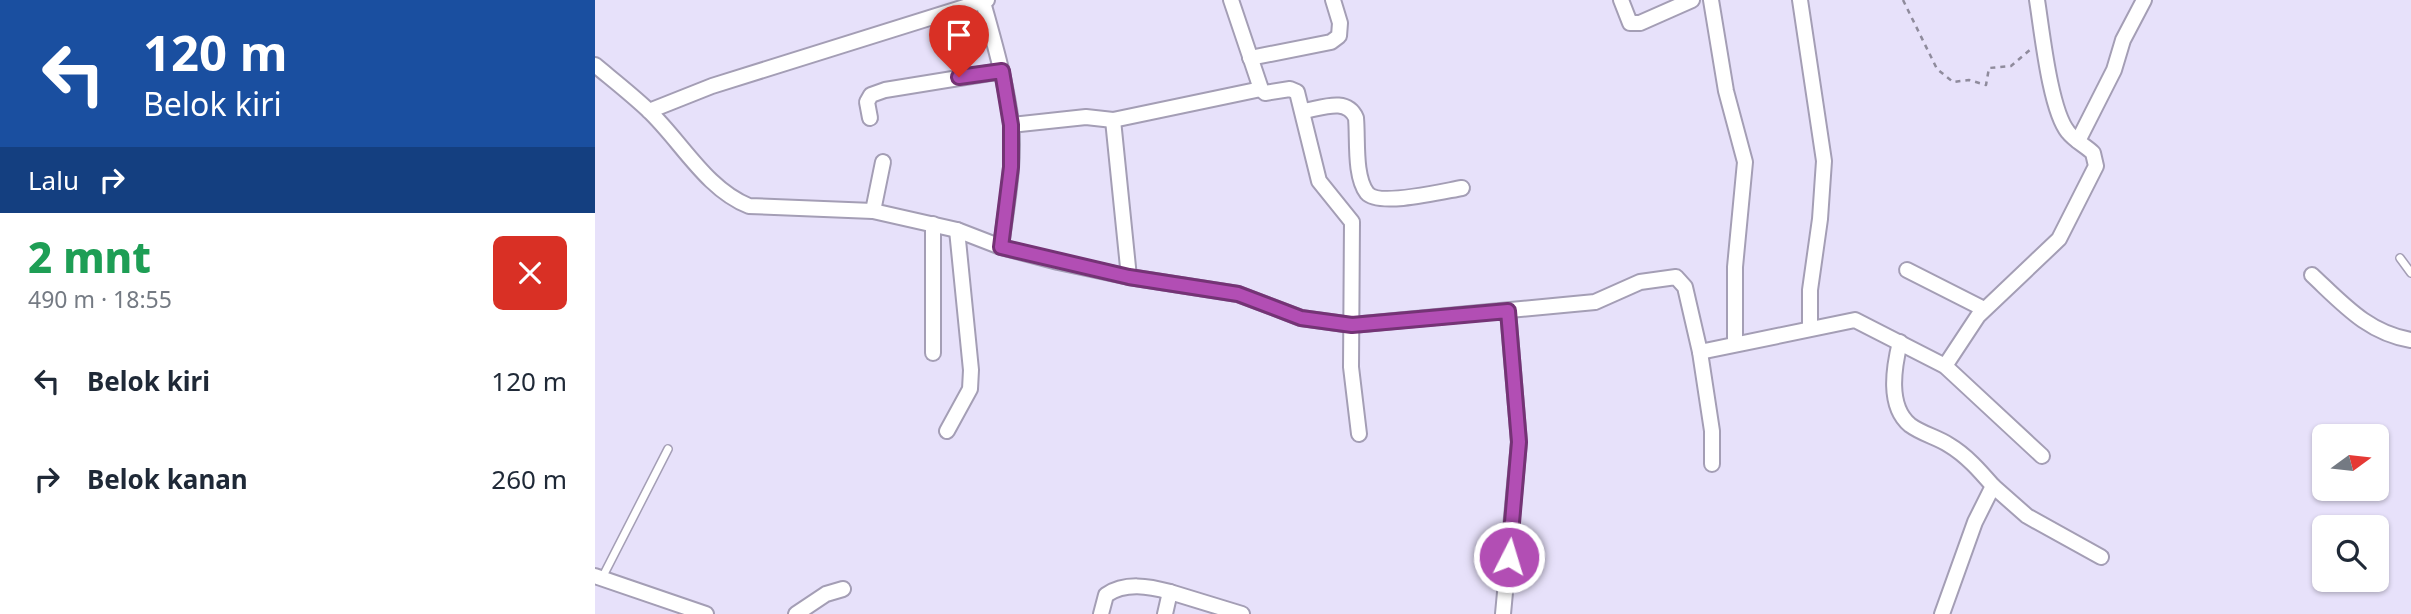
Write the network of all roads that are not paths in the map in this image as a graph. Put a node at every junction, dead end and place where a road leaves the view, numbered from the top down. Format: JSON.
{"nodes":[{"id":1,"x":1231,"y":0,"type":"edge"},
{"id":2,"x":1333,"y":0,"type":"edge"},
{"id":3,"x":1621,"y":0,"type":"edge"},
{"id":4,"x":1692,"y":0,"type":"edge"},
{"id":5,"x":1711,"y":0,"type":"edge"},
{"id":6,"x":1800,"y":0,"type":"edge"},
{"id":7,"x":2037,"y":0,"type":"edge"},
{"id":8,"x":2144,"y":0,"type":"edge"},
{"id":9,"x":984,"y":1,"type":"edge"},
{"id":10,"x":1250,"y":58,"type":"junction"},
{"id":11,"x":595,"y":65,"type":"edge"},
{"id":12,"x":1002,"y":71,"type":"junction"},
{"id":13,"x":1261,"y":89,"type":"junction"},
{"id":14,"x":649,"y":111,"type":"junction"},
{"id":15,"x":1304,"y":111,"type":"junction"},
{"id":16,"x":870,"y":118,"type":"dead end"},
{"id":17,"x":1113,"y":120,"type":"junction"},
{"id":18,"x":1011,"y":125,"type":"junction"},
{"id":19,"x":2078,"y":141,"type":"junction"},
{"id":20,"x":883,"y":162,"type":"dead end"},
{"id":21,"x":1462,"y":188,"type":"dead end"},
{"id":22,"x":873,"y":211,"type":"junction"},
{"id":23,"x":933,"y":224,"type":"junction"},
{"id":24,"x":957,"y":230,"type":"junction"},
{"id":25,"x":1001,"y":247,"type":"junction"},
{"id":26,"x":2400,"y":258,"type":"dead end"},
{"id":27,"x":1907,"y":270,"type":"dead end"},
{"id":28,"x":2411,"y":273,"type":"edge"},
{"id":29,"x":2312,"y":275,"type":"dead end"},
{"id":30,"x":1129,"y":277,"type":"junction"},
{"id":31,"x":1984,"y":309,"type":"junction"},
{"id":32,"x":1508,"y":311,"type":"junction"},
{"id":33,"x":1352,"y":325,"type":"junction"},
{"id":34,"x":1810,"y":328,"type":"junction"},
{"id":35,"x":2411,"y":340,"type":"edge"},
{"id":36,"x":1900,"y":342,"type":"junction"},
{"id":37,"x":1735,"y":344,"type":"junction"},
{"id":38,"x":1700,"y":352,"type":"junction"},
{"id":39,"x":933,"y":353,"type":"dead end"},
{"id":40,"x":1945,"y":366,"type":"junction"},
{"id":41,"x":947,"y":431,"type":"dead end"},
{"id":42,"x":1359,"y":434,"type":"dead end"},
{"id":43,"x":668,"y":449,"type":"dead end"},
{"id":44,"x":2042,"y":456,"type":"dead end"},
{"id":45,"x":1712,"y":464,"type":"dead end"},
{"id":46,"x":1993,"y":486,"type":"junction"},
{"id":47,"x":2101,"y":556,"type":"dead end"},
{"id":48,"x":598,"y":578,"type":"edge"},
{"id":49,"x":843,"y":589,"type":"dead end"},
{"id":50,"x":1170,"y":592,"type":"junction"},
{"id":51,"x":1234,"y":613,"type":"edge"},
{"id":52,"x":706,"y":614,"type":"edge"},
{"id":53,"x":796,"y":614,"type":"edge"},
{"id":54,"x":1101,"y":614,"type":"edge"},
{"id":55,"x":1165,"y":614,"type":"edge"},
{"id":56,"x":1503,"y":614,"type":"edge"},
{"id":57,"x":1942,"y":614,"type":"edge"}],
"edges":[{"from":1,"to":10,"type":"street"},
{"from":2,"to":10,"type":"street"},
{"from":3,"to":4,"type":"street"},
{"from":5,"to":37,"type":"street"},
{"from":6,"to":34,"type":"street"},
{"from":7,"to":19,"type":"street"},
{"from":8,"to":19,"type":"street"},
{"from":9,"to":12,"type":"street"},
{"from":9,"to":14,"type":"street"},
{"from":10,"to":13,"type":"street"},
{"from":11,"to":14,"type":"street"},
{"from":12,"to":16,"type":"street"},
{"from":12,"to":18,"type":"street"},
{"from":13,"to":15,"type":"street"},
{"from":13,"to":17,"type":"street"},
{"from":14,"to":22,"type":"street"},
{"from":15,"to":21,"type":"street"},
{"from":15,"to":33,"type":"street"},
{"from":17,"to":18,"type":"street"},
{"from":17,"to":30,"type":"street"},
{"from":18,"to":25,"type":"street"},
{"from":19,"to":31,"type":"street"},
{"from":20,"to":22,"type":"street"},
{"from":22,"to":23,"type":"street"},
{"from":23,"to":24,"type":"street"},
{"from":23,"to":39,"type":"street"},
{"from":24,"to":25,"type":"street"},
{"from":24,"to":41,"type":"street"},
{"from":25,"to":30,"type":"street"},
{"from":26,"to":28,"type":"lane"},
{"from":27,"to":31,"type":"street"},
{"from":29,"to":35,"type":"street"},
{"from":30,"to":33,"type":"street"},
{"from":31,"to":40,"type":"street"},
{"from":32,"to":33,"type":"street"},
{"from":32,"to":38,"type":"street"},
{"from":32,"to":56,"type":"street"},
{"from":33,"to":42,"type":"street"},
{"from":34,"to":36,"type":"street"},
{"from":34,"to":37,"type":"street"},
{"from":36,"to":40,"type":"street"},
{"from":36,"to":46,"type":"street"},
{"from":37,"to":38,"type":"street"},
{"from":38,"to":45,"type":"street"},
{"from":40,"to":44,"type":"street"},
{"from":43,"to":48,"type":"lane"},
{"from":46,"to":47,"type":"street"},
{"from":46,"to":57,"type":"street"},
{"from":48,"to":52,"type":"street"},
{"from":49,"to":53,"type":"street"},
{"from":50,"to":51,"type":"street"},
{"from":50,"to":54,"type":"street"},
{"from":50,"to":55,"type":"street"}]}
